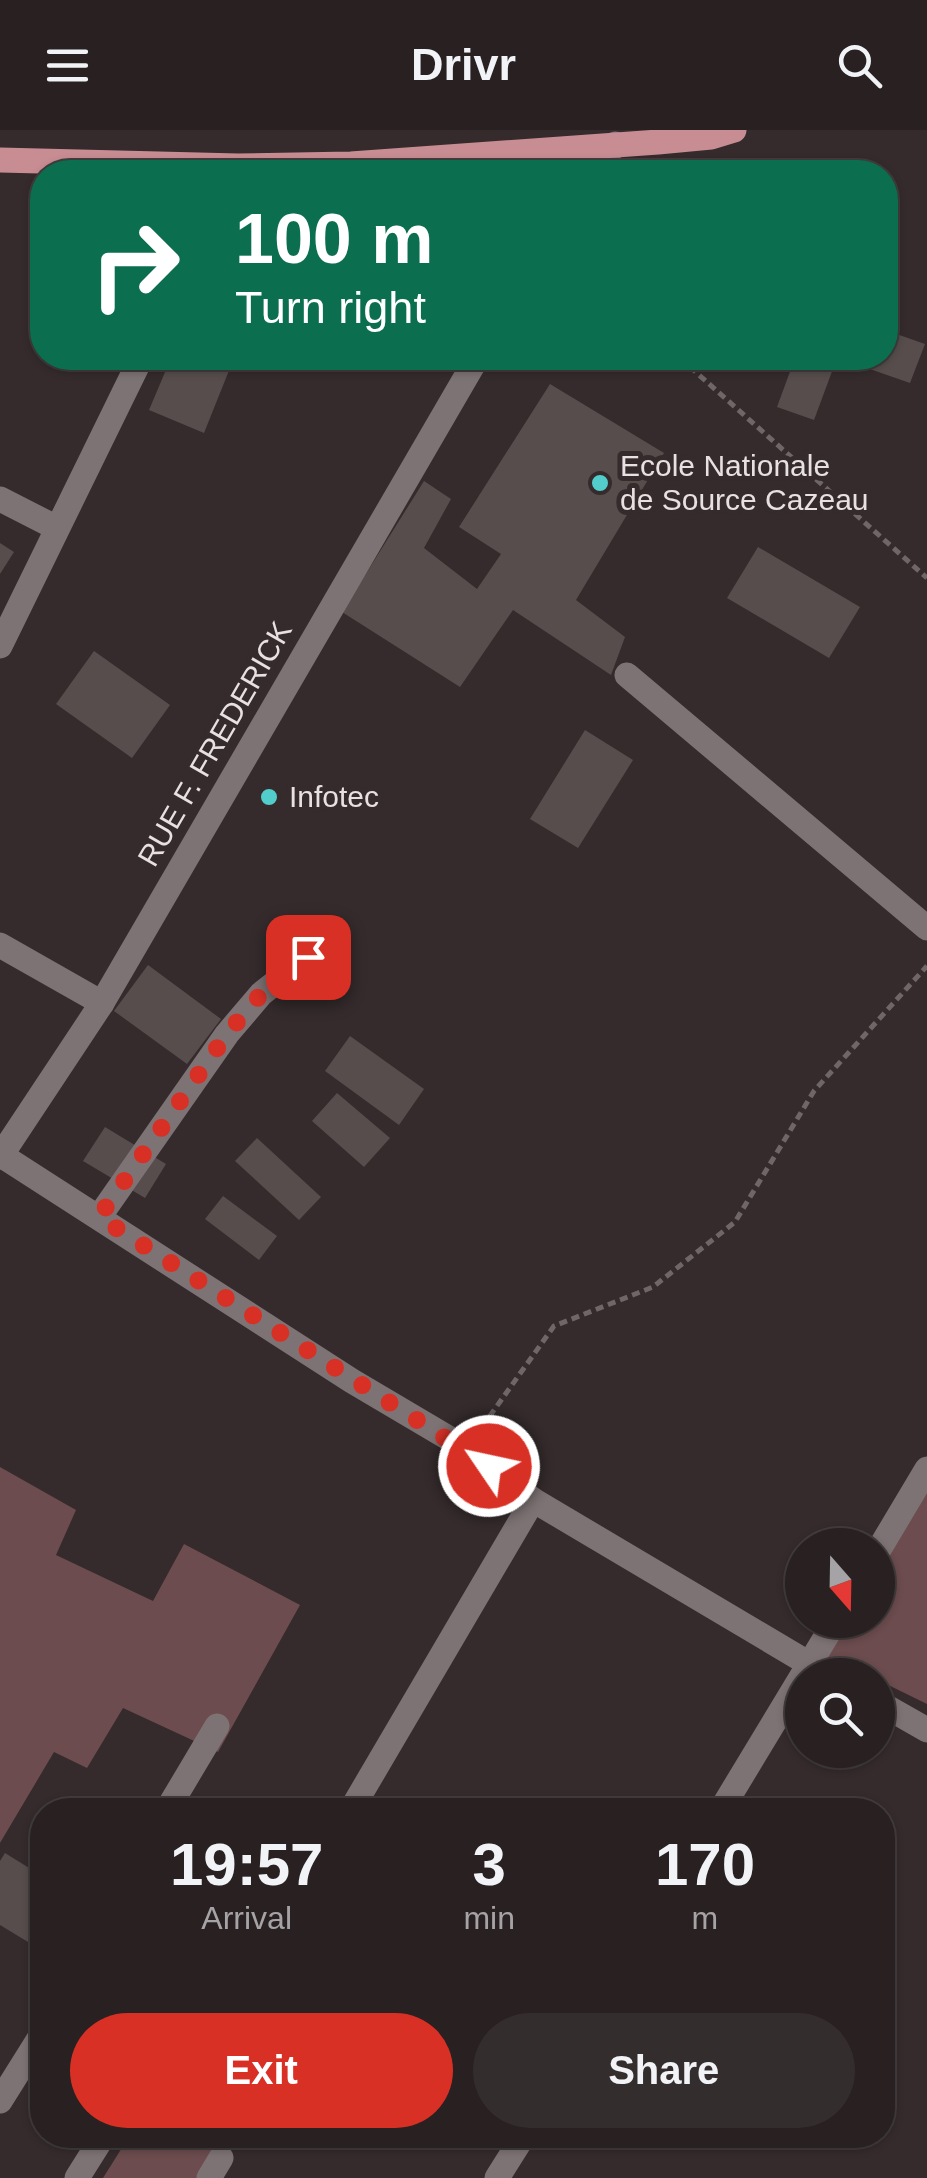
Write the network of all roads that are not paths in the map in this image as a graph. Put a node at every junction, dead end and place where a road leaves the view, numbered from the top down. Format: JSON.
{"nodes":[{"id":1,"x":716,"y":132,"type":"edge"},
{"id":2,"x":615,"y":144,"type":"junction"},
{"id":3,"x":0,"y":160,"type":"edge"},
{"id":4,"x":444,"y":160,"type":"edge"},
{"id":5,"x":604,"y":160,"type":"edge"},
{"id":6,"x":30,"y":161,"type":"edge"},
{"id":7,"x":135,"y":370,"type":"edge"},
{"id":8,"x":470,"y":370,"type":"edge"},
{"id":9,"x":0,"y":499,"type":"edge"},
{"id":10,"x":56,"y":528,"type":"junction"},
{"id":11,"x":0,"y":646,"type":"edge"},
{"id":12,"x":627,"y":675,"type":"dead end"},
{"id":13,"x":927,"y":928,"type":"edge"},
{"id":14,"x":0,"y":945,"type":"edge"},
{"id":15,"x":308,"y":957,"type":"dead end"},
{"id":16,"x":102,"y":1003,"type":"junction"},
{"id":17,"x":1,"y":1156,"type":"edge"},
{"id":18,"x":99,"y":1217,"type":"junction"},
{"id":19,"x":927,"y":1469,"type":"edge"},
{"id":20,"x":534,"y":1500,"type":"junction"},
{"id":21,"x":892,"y":1528,"type":"edge"},
{"id":22,"x":787,"y":1658,"type":"edge"},
{"id":23,"x":895,"y":1712,"type":"edge"},
{"id":24,"x":785,"y":1713,"type":"edge"},
{"id":25,"x":217,"y":1726,"type":"dead end"},
{"id":26,"x":927,"y":1730,"type":"edge"},
{"id":27,"x":174,"y":1798,"type":"edge"},
{"id":28,"x":357,"y":1798,"type":"edge"},
{"id":29,"x":729,"y":1798,"type":"edge"},
{"id":30,"x":30,"y":2053,"type":"edge"},
{"id":31,"x":0,"y":2101,"type":"edge"},
{"id":32,"x":96,"y":2148,"type":"edge"},
{"id":33,"x":516,"y":2148,"type":"edge"},
{"id":34,"x":78,"y":2178,"type":"edge"},
{"id":35,"x":498,"y":2178,"type":"edge"}],
"edges":[{"from":1,"to":2,"type":"main road"},
{"from":2,"to":4,"type":"main road"},
{"from":2,"to":5,"type":"street"},
{"from":3,"to":6,"type":"main road"},
{"from":7,"to":10,"type":"street"},
{"from":8,"to":16,"type":"street","name":"RUE F. FREDERICK"},
{"from":9,"to":10,"type":"street"},
{"from":10,"to":11,"type":"street"},
{"from":12,"to":13,"type":"street"},
{"from":14,"to":16,"type":"street"},
{"from":15,"to":18,"type":"street"},
{"from":16,"to":17,"type":"street","name":"RUE F. FREDERICK"},
{"from":17,"to":18,"type":"street"},
{"from":18,"to":20,"type":"street"},
{"from":19,"to":21,"type":"street"},
{"from":20,"to":22,"type":"street"},
{"from":20,"to":28,"type":"street"},
{"from":23,"to":26,"type":"street"},
{"from":24,"to":29,"type":"street"},
{"from":25,"to":27,"type":"street"},
{"from":30,"to":31,"type":"street"},
{"from":32,"to":34,"type":"street"},
{"from":33,"to":35,"type":"street"}]}
